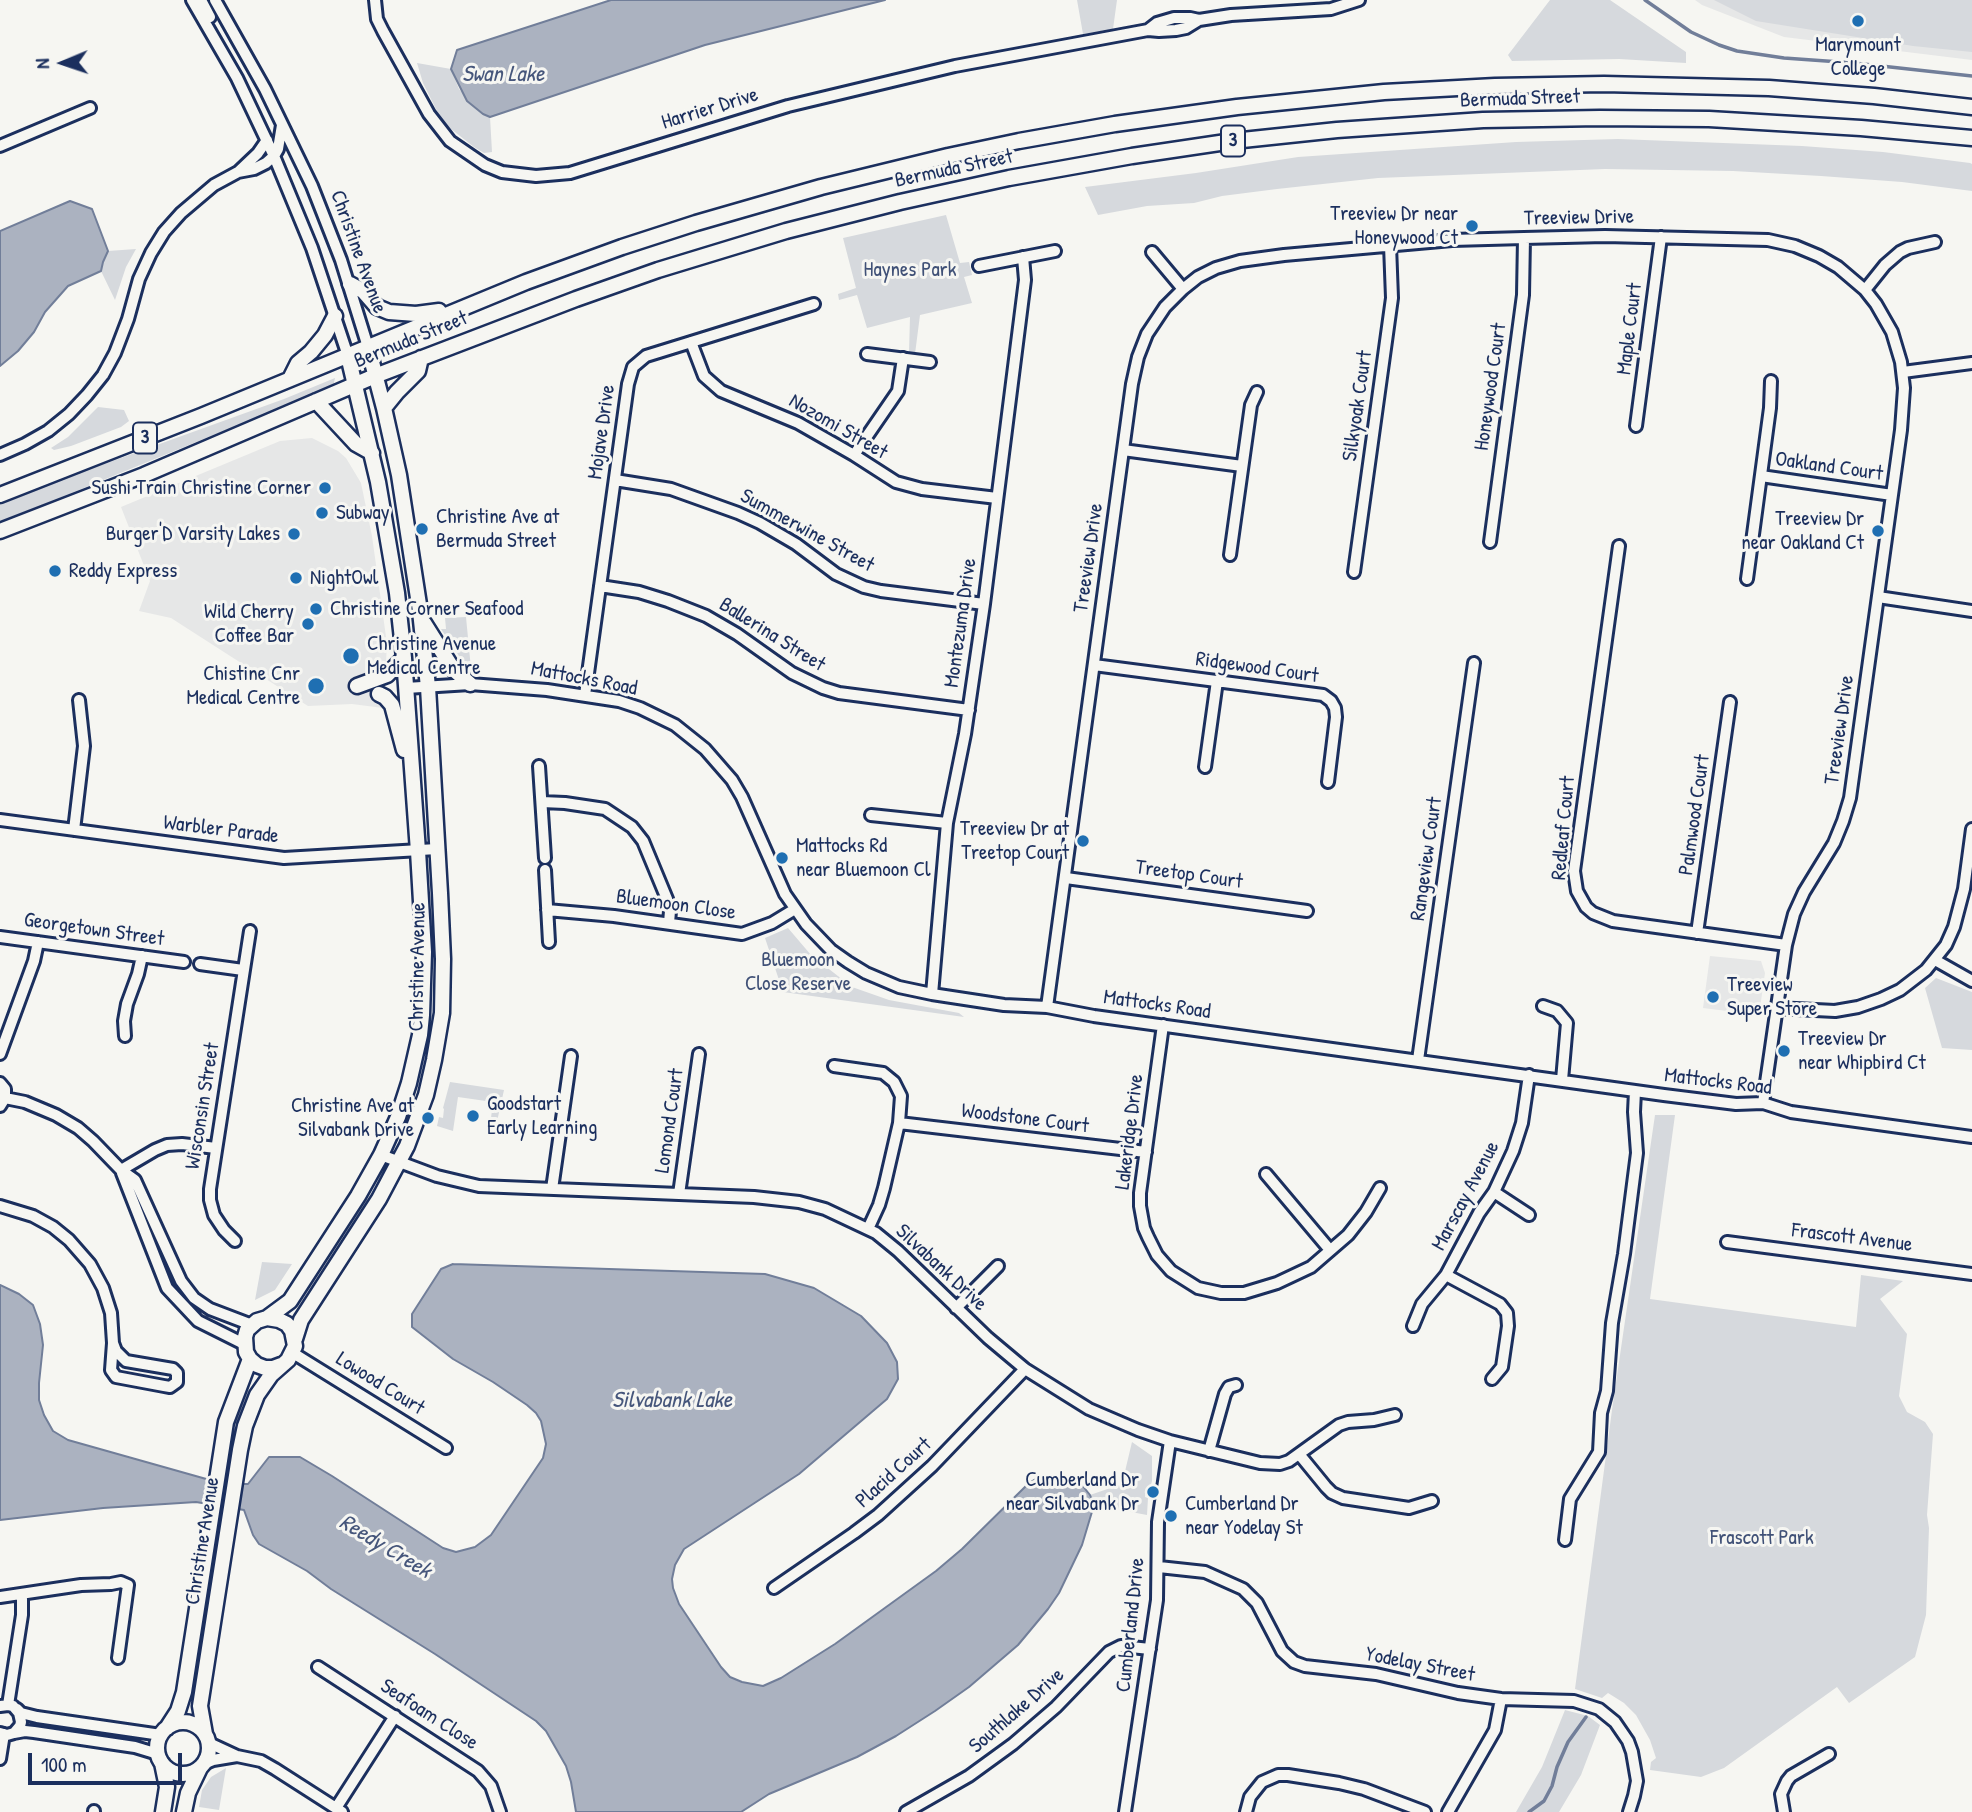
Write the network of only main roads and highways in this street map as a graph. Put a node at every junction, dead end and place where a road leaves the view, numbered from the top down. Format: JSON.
{"nodes":[{"id":1,"x":1972,"y":107,"type":"edge"},
{"id":2,"x":1972,"y":138,"type":"edge"},
{"id":3,"x":349,"y":284,"type":"road end"},
{"id":4,"x":451,"y":312,"type":"junction"},
{"id":5,"x":335,"y":316,"type":"road end"},
{"id":6,"x":368,"y":347,"type":"junction"},
{"id":7,"x":348,"y":356,"type":"junction"},
{"id":8,"x":421,"y":358,"type":"junction"},
{"id":9,"x":375,"y":376,"type":"junction"},
{"id":10,"x":290,"y":379,"type":"junction"},
{"id":11,"x":355,"y":384,"type":"junction"},
{"id":12,"x":316,"y":401,"type":"junction"},
{"id":13,"x":384,"y":408,"type":"junction"},
{"id":14,"x":372,"y":453,"type":"junction"},
{"id":15,"x":0,"y":495,"type":"edge"},
{"id":16,"x":0,"y":531,"type":"edge"},
{"id":17,"x":421,"y":619,"type":"junction"},
{"id":18,"x":404,"y":658,"type":"junction"},
{"id":19,"x":470,"y":684,"type":"road end"},
{"id":20,"x":357,"y":686,"type":"dead end"},
{"id":21,"x":379,"y":694,"type":"dead end"},
{"id":22,"x":413,"y":782,"type":"junction"},
{"id":23,"x":443,"y":959,"type":"junction"},
{"id":24,"x":424,"y":960,"type":"junction"},
{"id":25,"x":267,"y":1318,"type":"junction"},
{"id":26,"x":294,"y":1346,"type":"junction"},
{"id":27,"x":250,"y":1359,"type":"junction"},
{"id":28,"x":282,"y":1366,"type":"junction"},
{"id":29,"x":164,"y":1731,"type":"junction"},
{"id":30,"x":207,"y":1738,"type":"junction"},
{"id":31,"x":160,"y":1758,"type":"junction"},
{"id":32,"x":202,"y":1766,"type":"junction"},
{"id":33,"x":163,"y":1812,"type":"edge"},
{"id":34,"x":184,"y":1812,"type":"edge"}],
"edges":[{"from":1,"to":4,"type":"main road","name":"Bermuda Street","number":"3"},
{"from":2,"to":8,"type":"main road","name":"Bermuda Street","number":"3"},
{"from":3,"to":4,"type":"main road"},
{"from":4,"to":6,"type":"main road","name":"Bermuda Street","number":"3"},
{"from":5,"to":10,"type":"main road"},
{"from":6,"to":7,"type":"main road","name":"Bermuda Street","number":"3"},
{"from":6,"to":9,"type":"main road","name":"Christine Avenue"},
{"from":7,"to":10,"type":"main road","name":"Bermuda Street","number":"3"},
{"from":7,"to":11,"type":"main road","name":"Christine Avenue"},
{"from":8,"to":9,"type":"main road","name":"Bermuda Street","number":"3"},
{"from":8,"to":13,"type":"main road"},
{"from":9,"to":11,"type":"main road","name":"Bermuda Street","number":"3"},
{"from":9,"to":13,"type":"main road","name":"Christine Avenue"},
{"from":10,"to":15,"type":"main road","name":"Bermuda Street","number":"3"},
{"from":11,"to":12,"type":"main road","name":"Bermuda Street","number":"3"},
{"from":11,"to":14,"type":"main road","name":"Christine Avenue"},
{"from":12,"to":14,"type":"main road"},
{"from":12,"to":16,"type":"main road","name":"Bermuda Street","number":"3"},
{"from":13,"to":17,"type":"main road","name":"Christine Avenue"},
{"from":14,"to":18,"type":"main road","name":"Christine Avenue"},
{"from":17,"to":19,"type":"main road"},
{"from":17,"to":23,"type":"main road","name":"Christine Avenue"},
{"from":18,"to":20,"type":"main road"},
{"from":18,"to":22,"type":"main road","name":"Christine Avenue"},
{"from":21,"to":22,"type":"main road"},
{"from":22,"to":24,"type":"main road","name":"Christine Avenue"},
{"from":23,"to":24,"type":"main road"},
{"from":23,"to":26,"type":"main road","name":"Christine Avenue"},
{"from":24,"to":25,"type":"main road","name":"Christine Avenue"},
{"from":25,"to":26,"type":"main road"},
{"from":25,"to":27,"type":"main road"},
{"from":26,"to":28,"type":"main road"},
{"from":27,"to":28,"type":"main road"},
{"from":27,"to":29,"type":"main road","name":"Christine Avenue"},
{"from":28,"to":30,"type":"main road","name":"Christine Avenue"},
{"from":29,"to":30,"type":"main road"},
{"from":29,"to":31,"type":"main road"},
{"from":30,"to":32,"type":"main road"},
{"from":31,"to":32,"type":"main road"},
{"from":31,"to":33,"type":"main road"},
{"from":32,"to":34,"type":"main road"}]}
